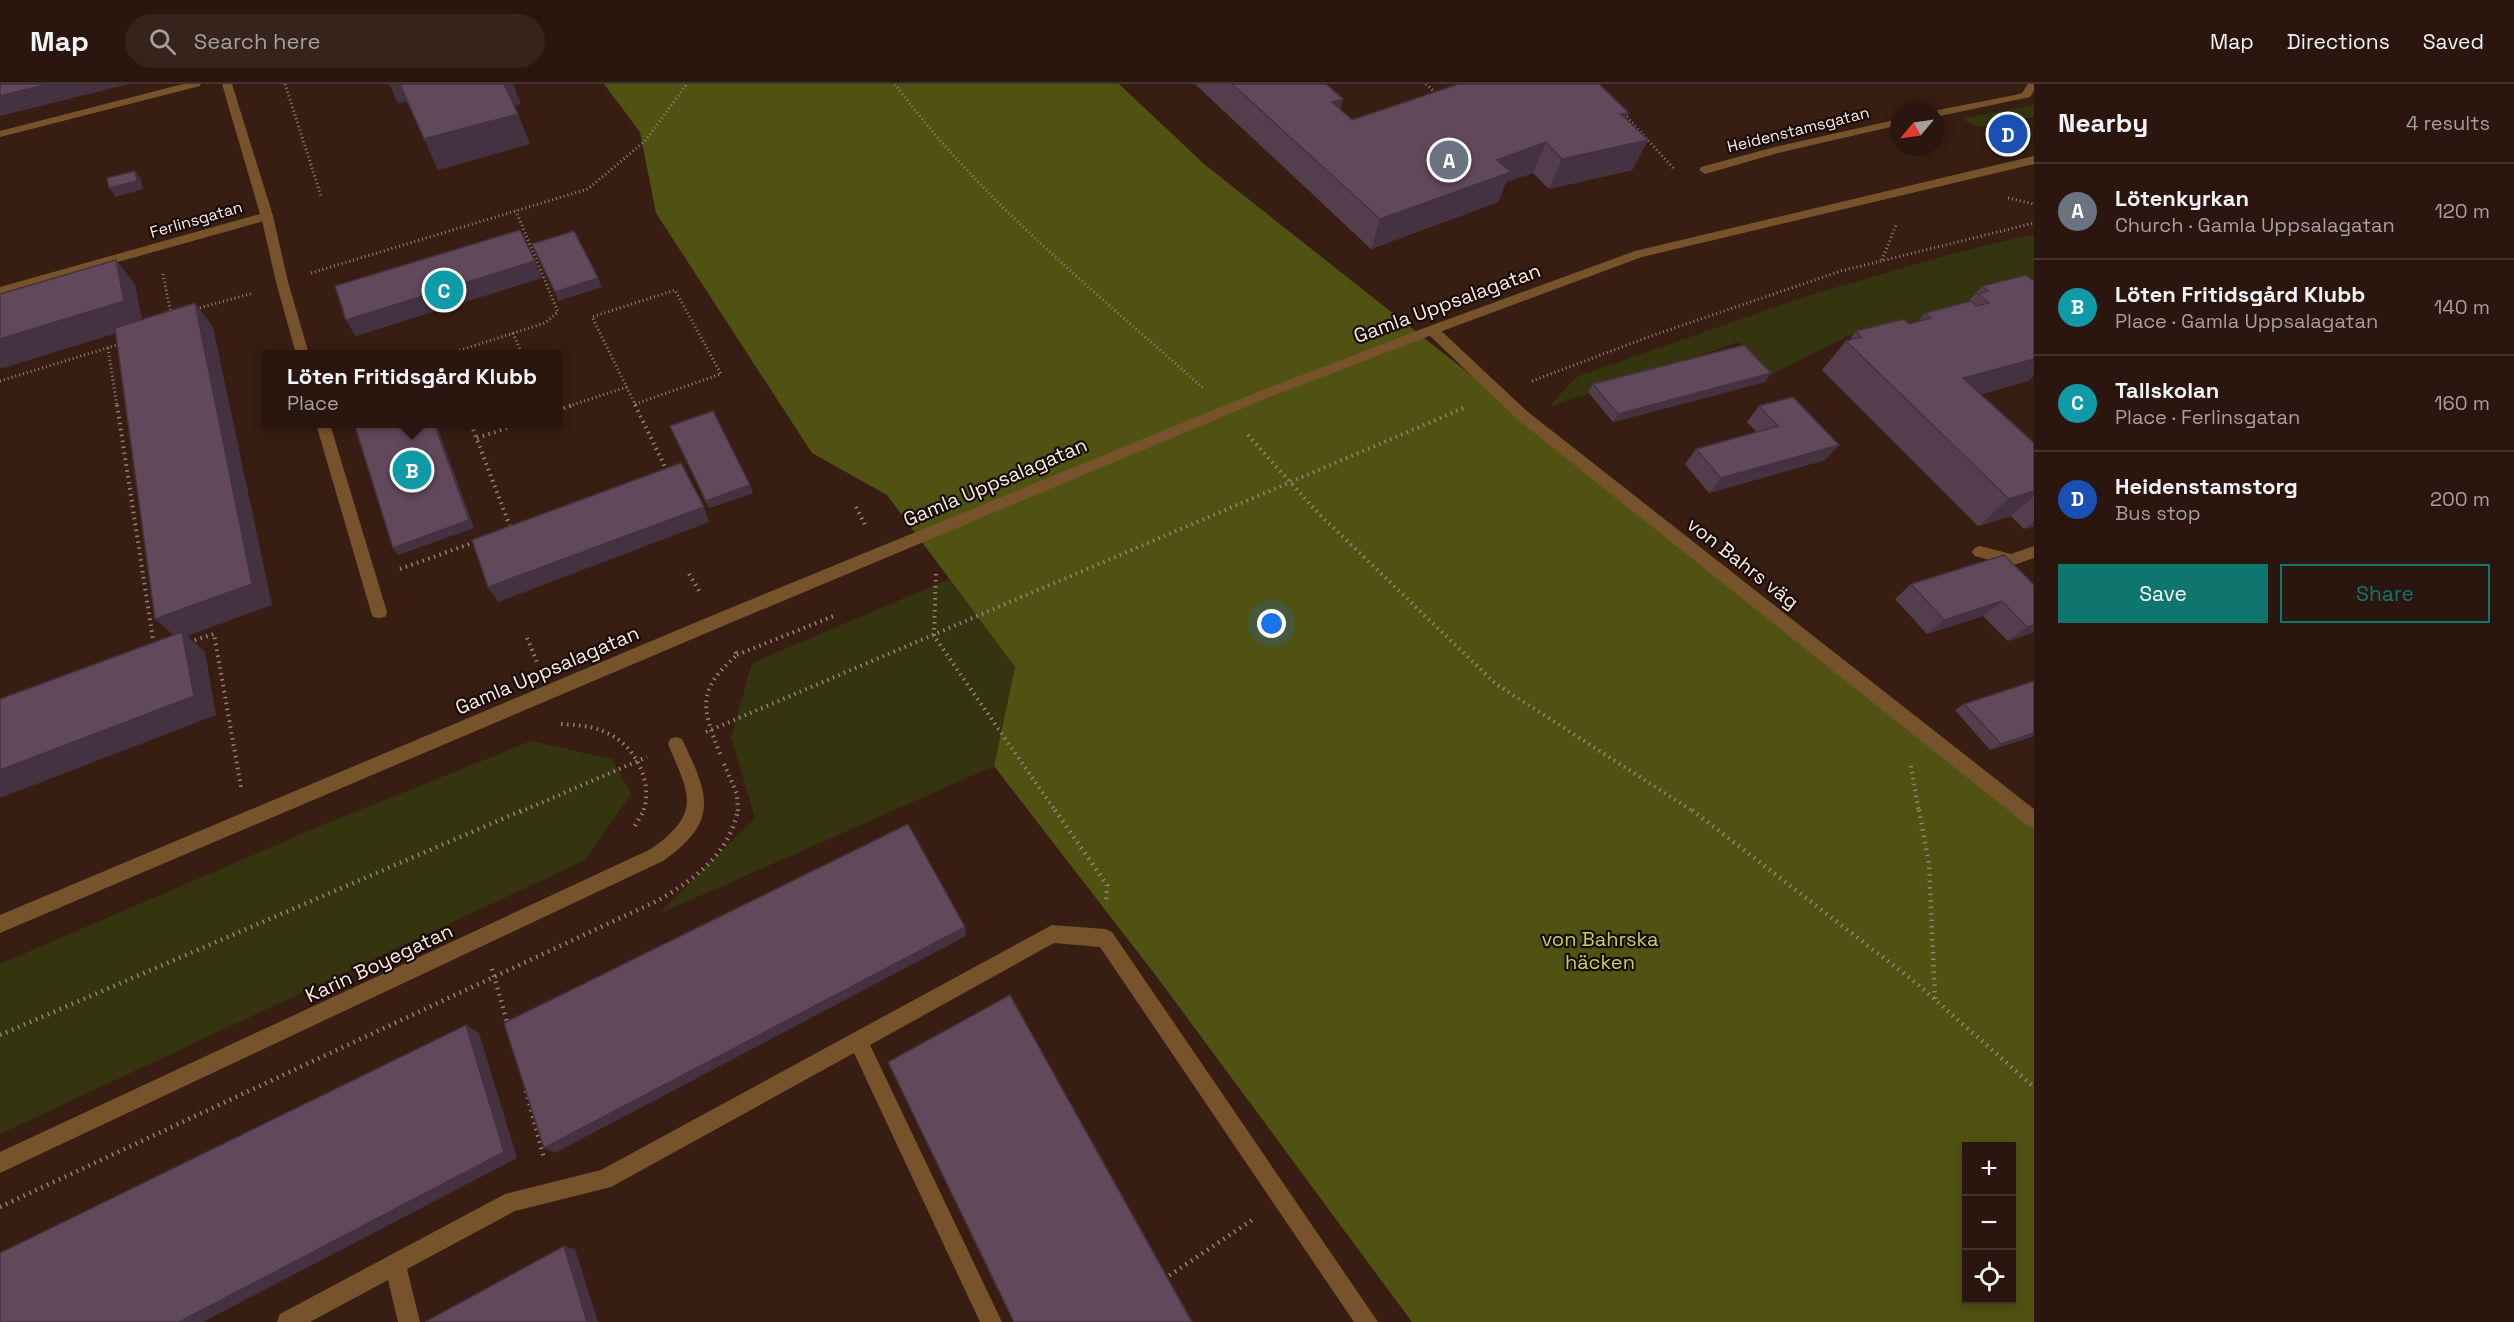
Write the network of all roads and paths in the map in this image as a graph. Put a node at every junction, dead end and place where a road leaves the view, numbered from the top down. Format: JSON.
{"nodes":[{"id":1,"x":196,"y":84,"type":"edge"},
{"id":2,"x":227,"y":84,"type":"edge"},
{"id":3,"x":285,"y":84,"type":"edge"},
{"id":4,"x":687,"y":84,"type":"edge"},
{"id":5,"x":895,"y":84,"type":"edge"},
{"id":6,"x":1426,"y":84,"type":"edge"},
{"id":7,"x":2033,"y":84,"type":"edge"},
{"id":8,"x":1441,"y":97,"type":"edge"},
{"id":9,"x":1619,"y":109,"type":"edge"},
{"id":10,"x":1944,"y":112,"type":"edge"},
{"id":11,"x":1890,"y":124,"type":"edge"},
{"id":12,"x":0,"y":134,"type":"edge"},
{"id":13,"x":2034,"y":160,"type":"edge"},
{"id":14,"x":1705,"y":170,"type":"dead end"},
{"id":15,"x":1676,"y":171,"type":"dead end"},
{"id":16,"x":321,"y":196,"type":"dead end"},
{"id":17,"x":2004,"y":197,"type":"dead end"},
{"id":18,"x":2034,"y":204,"type":"edge"},
{"id":19,"x":516,"y":211,"type":"junction"},
{"id":20,"x":267,"y":216,"type":"junction"},
{"id":21,"x":2034,"y":223,"type":"edge"},
{"id":22,"x":1896,"y":225,"type":"dead end"},
{"id":23,"x":157,"y":247,"type":"junction"},
{"id":24,"x":1881,"y":261,"type":"junction"},
{"id":25,"x":282,"y":283,"type":"junction"},
{"id":26,"x":0,"y":291,"type":"edge"},
{"id":27,"x":194,"y":309,"type":"edge"},
{"id":28,"x":172,"y":316,"type":"edge"},
{"id":29,"x":1432,"y":330,"type":"junction"},
{"id":30,"x":513,"y":333,"type":"junction"},
{"id":31,"x":129,"y":342,"type":"edge"},
{"id":32,"x":108,"y":348,"type":"junction"},
{"id":33,"x":302,"y":350,"type":"edge"},
{"id":34,"x":460,"y":350,"type":"edge"},
{"id":35,"x":520,"y":350,"type":"edge"},
{"id":36,"x":0,"y":381,"type":"edge"},
{"id":37,"x":627,"y":387,"type":"junction"},
{"id":38,"x":1498,"y":394,"type":"junction"},
{"id":39,"x":635,"y":404,"type":"junction"},
{"id":40,"x":562,"y":409,"type":"edge"},
{"id":41,"x":1224,"y":410,"type":"junction"},
{"id":42,"x":324,"y":428,"type":"edge"},
{"id":43,"x":473,"y":428,"type":"edge"},
{"id":44,"x":505,"y":428,"type":"edge"},
{"id":45,"x":477,"y":438,"type":"junction"},
{"id":46,"x":657,"y":478,"type":"edge"},
{"id":47,"x":1291,"y":481,"type":"junction"},
{"id":48,"x":856,"y":507,"type":"dead end"},
{"id":49,"x":866,"y":528,"type":"dead end"},
{"id":50,"x":500,"y":533,"type":"edge"},
{"id":51,"x":478,"y":541,"type":"edge"},
{"id":52,"x":1980,"y":552,"type":"dead end"},
{"id":53,"x":2034,"y":552,"type":"edge"},
{"id":54,"x":936,"y":574,"type":"dead end"},
{"id":55,"x":369,"y":580,"type":"junction"},
{"id":56,"x":379,"y":612,"type":"dead end"},
{"id":57,"x":836,"y":615,"type":"dead end"},
{"id":58,"x":934,"y":636,"type":"junction"},
{"id":59,"x":527,"y":638,"type":"dead end"},
{"id":60,"x":162,"y":645,"type":"edge"},
{"id":61,"x":179,"y":645,"type":"edge"},
{"id":62,"x":154,"y":646,"type":"junction"},
{"id":63,"x":143,"y":650,"type":"edge"},
{"id":64,"x":737,"y":655,"type":"dead end"},
{"id":65,"x":549,"y":693,"type":"junction"},
{"id":66,"x":1902,"y":716,"type":"junction"},
{"id":67,"x":676,"y":744,"type":"junction"},
{"id":68,"x":637,"y":762,"type":"junction"},
{"id":69,"x":248,"y":820,"type":"junction"},
{"id":70,"x":2034,"y":820,"type":"edge"},
{"id":71,"x":632,"y":833,"type":"dead end"},
{"id":72,"x":0,"y":924,"type":"edge"},
{"id":73,"x":1105,"y":938,"type":"junction"},
{"id":74,"x":484,"y":939,"type":"junction"},
{"id":75,"x":1935,"y":999,"type":"junction"},
{"id":76,"x":510,"y":1034,"type":"edge"},
{"id":77,"x":0,"y":1035,"type":"edge"},
{"id":78,"x":858,"y":1041,"type":"junction"},
{"id":79,"x":2034,"y":1087,"type":"edge"},
{"id":80,"x":526,"y":1090,"type":"edge"},
{"id":81,"x":0,"y":1163,"type":"edge"},
{"id":82,"x":553,"y":1191,"type":"junction"},
{"id":83,"x":1283,"y":1198,"type":"junction"},
{"id":84,"x":395,"y":1264,"type":"junction"},
{"id":85,"x":1163,"y":1280,"type":"edge"},
{"id":86,"x":288,"y":1322,"type":"edge"},
{"id":87,"x":410,"y":1322,"type":"edge"},
{"id":88,"x":991,"y":1322,"type":"edge"},
{"id":89,"x":1366,"y":1322,"type":"edge"}],
"edges":[{"from":1,"to":12,"type":"street"},
{"from":2,"to":20,"type":"street","name":"Ferlinsgatan"},
{"from":3,"to":16,"type":"path"},
{"from":4,"to":19,"type":"path"},
{"from":5,"to":41,"type":"path"},
{"from":6,"to":8,"type":"path"},
{"from":7,"to":10,"type":"street"},
{"from":9,"to":15,"type":"path"},
{"from":11,"to":14,"type":"street","name":"Heidenstamsgatan"},
{"from":13,"to":29,"type":"street","name":"Gamla Uppsalagatan"},
{"from":17,"to":18,"type":"path"},
{"from":19,"to":25,"type":"path"},
{"from":19,"to":30,"type":"path"},
{"from":20,"to":23,"type":"street","name":"Ferlinsgatan"},
{"from":20,"to":25,"type":"street"},
{"from":21,"to":24,"type":"path"},
{"from":22,"to":24,"type":"path"},
{"from":23,"to":26,"type":"street","name":"Ferlinsgatan"},
{"from":23,"to":28,"type":"path"},
{"from":24,"to":38,"type":"path"},
{"from":25,"to":27,"type":"path"},
{"from":25,"to":33,"type":"street"},
{"from":29,"to":38,"type":"street","name":"von Bahrs väg"},
{"from":29,"to":41,"type":"street","name":"Gamla Uppsalagatan"},
{"from":30,"to":34,"type":"path"},
{"from":30,"to":35,"type":"path"},
{"from":31,"to":32,"type":"path"},
{"from":32,"to":36,"type":"path"},
{"from":32,"to":62,"type":"path"},
{"from":37,"to":39,"type":"path"},
{"from":37,"to":39,"type":"path"},
{"from":37,"to":40,"type":"path"},
{"from":38,"to":47,"type":"path"},
{"from":38,"to":66,"type":"street","name":"von Bahrs väg"},
{"from":39,"to":46,"type":"path"},
{"from":41,"to":47,"type":"path"},
{"from":41,"to":65,"type":"street","name":"Gamla Uppsalagatan"},
{"from":42,"to":55,"type":"street"},
{"from":43,"to":45,"type":"path"},
{"from":44,"to":45,"type":"path"},
{"from":45,"to":50,"type":"path"},
{"from":47,"to":58,"type":"path"},
{"from":47,"to":75,"type":"path"},
{"from":48,"to":49,"type":"path"},
{"from":51,"to":55,"type":"path"},
{"from":52,"to":53,"type":"street"},
{"from":54,"to":58,"type":"path"},
{"from":55,"to":56,"type":"street"},
{"from":57,"to":64,"type":"path"},
{"from":58,"to":67,"type":"path"},
{"from":58,"to":73,"type":"path"},
{"from":59,"to":65,"type":"path"},
{"from":60,"to":62,"type":"path"},
{"from":61,"to":69,"type":"path"},
{"from":62,"to":63,"type":"path"},
{"from":65,"to":68,"type":"path"},
{"from":65,"to":69,"type":"street","name":"Gamla Uppsalagatan"},
{"from":66,"to":70,"type":"street","name":"von Bahrs väg"},
{"from":66,"to":75,"type":"path"},
{"from":67,"to":68,"type":"path"},
{"from":67,"to":74,"type":"street","name":"Karin Boyegatan"},
{"from":68,"to":71,"type":"path"},
{"from":68,"to":77,"type":"path"},
{"from":69,"to":72,"type":"street","name":"Gamla Uppsalagatan"},
{"from":73,"to":78,"type":"street"},
{"from":73,"to":83,"type":"street"},
{"from":74,"to":76,"type":"path"},
{"from":74,"to":81,"type":"street","name":"Karin Boyegatan"},
{"from":75,"to":79,"type":"path"},
{"from":78,"to":82,"type":"street"},
{"from":78,"to":88,"type":"street"},
{"from":80,"to":82,"type":"path"},
{"from":82,"to":84,"type":"street"},
{"from":83,"to":85,"type":"path"},
{"from":83,"to":89,"type":"street"},
{"from":84,"to":86,"type":"street"},
{"from":84,"to":87,"type":"street"}]}
